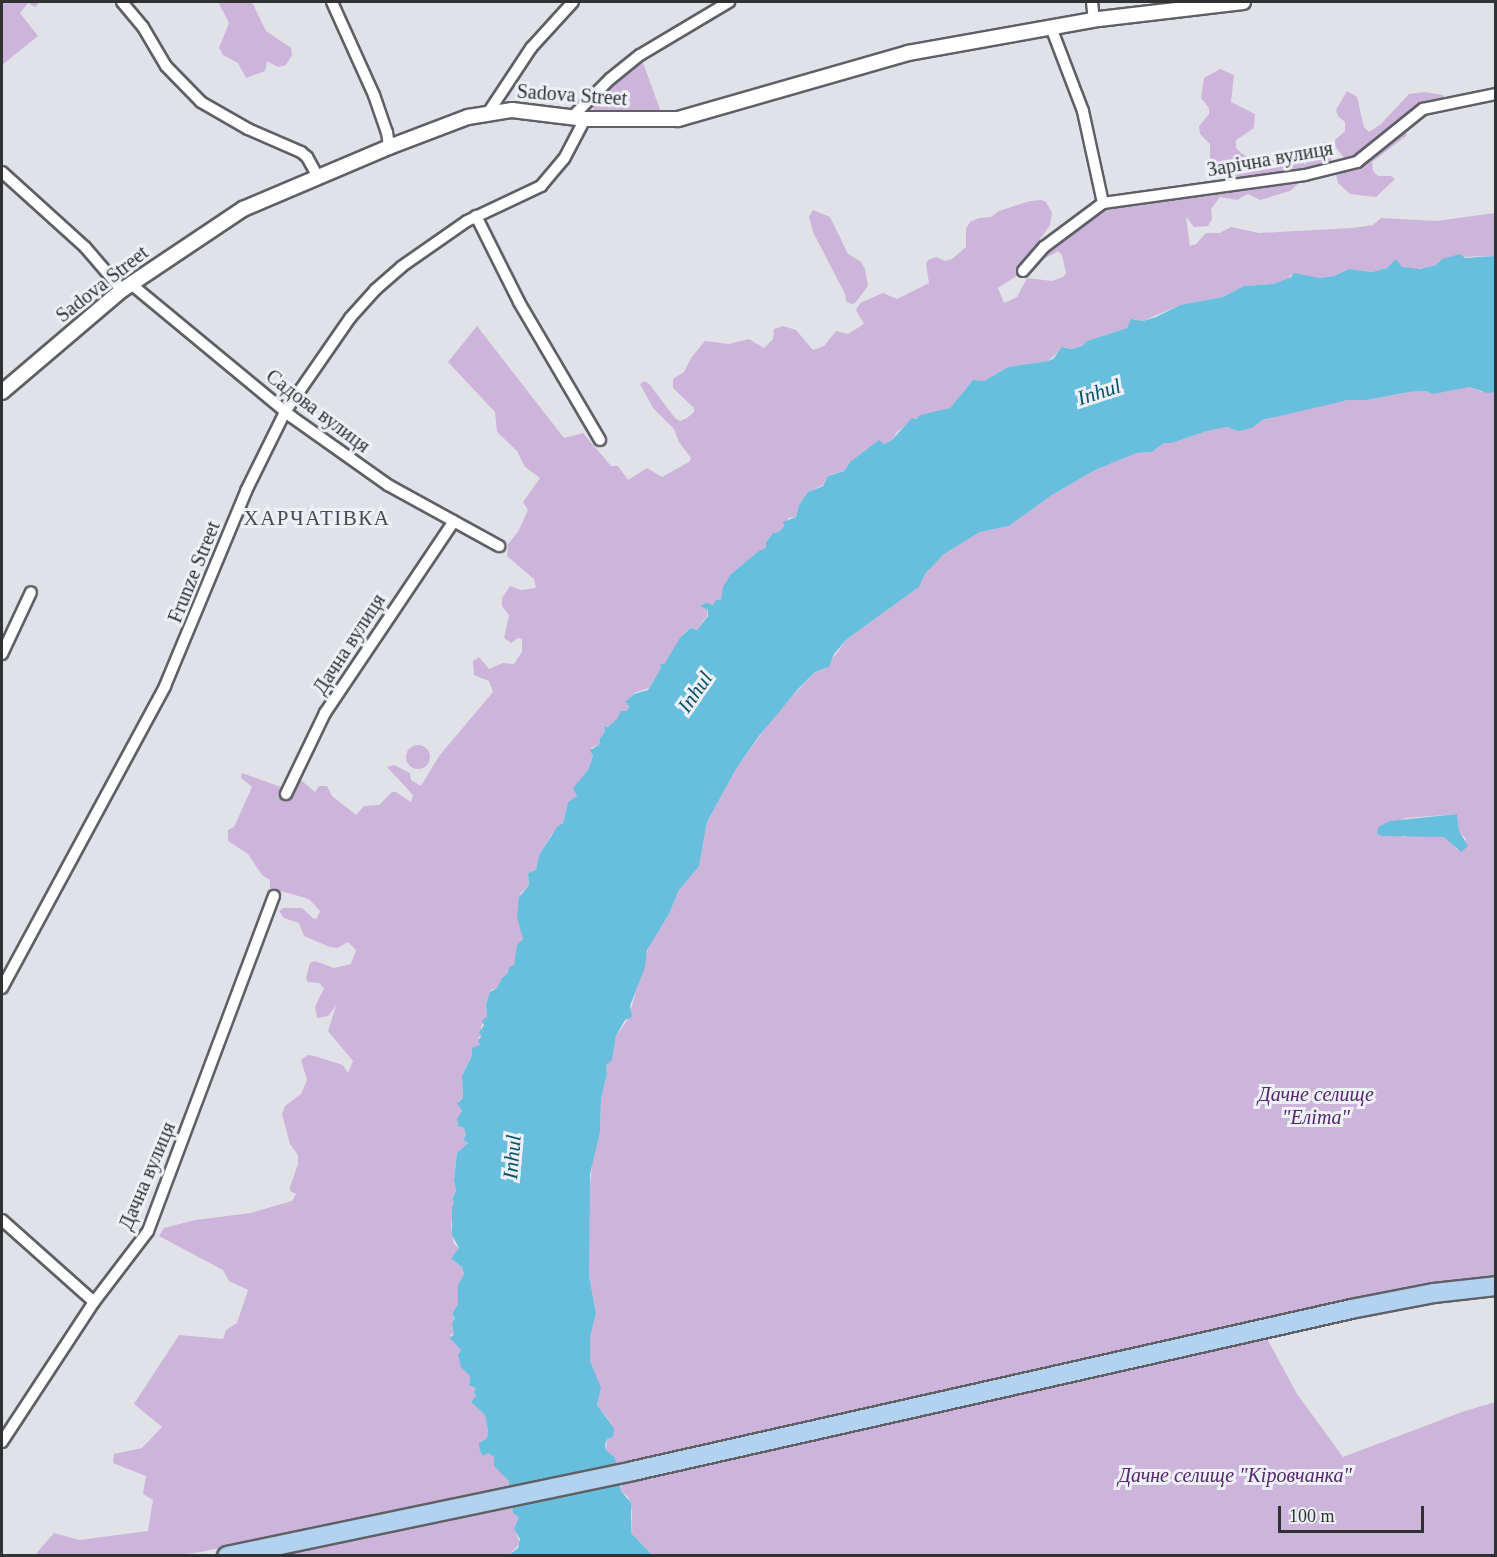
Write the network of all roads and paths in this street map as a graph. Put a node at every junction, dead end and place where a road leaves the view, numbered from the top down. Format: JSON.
{"nodes":[{"id":1,"x":122,"y":2,"type":"edge"},
{"id":2,"x":332,"y":2,"type":"edge"},
{"id":3,"x":573,"y":2,"type":"edge"},
{"id":4,"x":729,"y":2,"type":"edge"},
{"id":5,"x":1092,"y":2,"type":"edge"},
{"id":6,"x":1243,"y":2,"type":"edge"},
{"id":7,"x":1212,"y":4,"type":"edge"},
{"id":8,"x":1094,"y":20,"type":"junction"},
{"id":9,"x":1051,"y":27,"type":"junction"},
{"id":10,"x":1496,"y":94,"type":"edge"},
{"id":11,"x":488,"y":112,"type":"junction"},
{"id":12,"x":579,"y":118,"type":"junction"},
{"id":13,"x":389,"y":147,"type":"junction"},
{"id":14,"x":2,"y":172,"type":"edge"},
{"id":15,"x":318,"y":177,"type":"junction"},
{"id":16,"x":1103,"y":203,"type":"junction"},
{"id":17,"x":476,"y":216,"type":"junction"},
{"id":18,"x":1023,"y":271,"type":"dead end"},
{"id":19,"x":126,"y":287,"type":"junction"},
{"id":20,"x":2,"y":392,"type":"edge"},
{"id":21,"x":285,"y":412,"type":"junction"},
{"id":22,"x":600,"y":440,"type":"dead end"},
{"id":23,"x":454,"y":521,"type":"junction"},
{"id":24,"x":499,"y":546,"type":"dead end"},
{"id":25,"x":31,"y":592,"type":"dead end"},
{"id":26,"x":2,"y":654,"type":"edge"},
{"id":27,"x":286,"y":794,"type":"dead end"},
{"id":28,"x":274,"y":896,"type":"dead end"},
{"id":29,"x":2,"y":988,"type":"edge"},
{"id":30,"x":2,"y":1220,"type":"edge"},
{"id":31,"x":1496,"y":1286,"type":"edge"},
{"id":32,"x":94,"y":1302,"type":"junction"},
{"id":33,"x":2,"y":1442,"type":"edge"},
{"id":34,"x":227,"y":1556,"type":"edge"}],
"edges":[{"from":1,"to":15,"type":"street"},
{"from":2,"to":13,"type":"street"},
{"from":3,"to":11,"type":"street"},
{"from":4,"to":12,"type":"street","name":"Frunze Street"},
{"from":5,"to":8,"type":"street"},
{"from":6,"to":7,"type":"street","name":"Sadova Street"},
{"from":7,"to":8,"type":"street","name":"Sadova Street"},
{"from":8,"to":9,"type":"street","name":"Sadova Street"},
{"from":9,"to":12,"type":"street","name":"Sadova Street"},
{"from":9,"to":16,"type":"street"},
{"from":10,"to":16,"type":"street","name":"Зарічна вулиця"},
{"from":11,"to":12,"type":"street","name":"Sadova Street"},
{"from":11,"to":13,"type":"street","name":"Sadova Street"},
{"from":12,"to":17,"type":"street","name":"Frunze Street"},
{"from":13,"to":15,"type":"street","name":"Sadova Street"},
{"from":14,"to":19,"type":"street","name":"Садова вулиця"},
{"from":15,"to":19,"type":"street","name":"Sadova Street"},
{"from":16,"to":18,"type":"street","name":"Зарічна вулиця"},
{"from":17,"to":21,"type":"street","name":"Frunze Street"},
{"from":17,"to":22,"type":"street"},
{"from":19,"to":20,"type":"street","name":"Sadova Street"},
{"from":19,"to":21,"type":"street","name":"Садова вулиця"},
{"from":21,"to":23,"type":"street","name":"Садова вулиця"},
{"from":21,"to":29,"type":"street","name":"Frunze Street"},
{"from":23,"to":24,"type":"street","name":"Садова вулиця"},
{"from":23,"to":27,"type":"street","name":"Дачна вулиця"},
{"from":25,"to":26,"type":"street"},
{"from":28,"to":32,"type":"street","name":"Дачна вулиця"},
{"from":30,"to":32,"type":"street"},
{"from":31,"to":34,"type":"highway"},
{"from":32,"to":33,"type":"street","name":"Дачна вулиця"}]}
